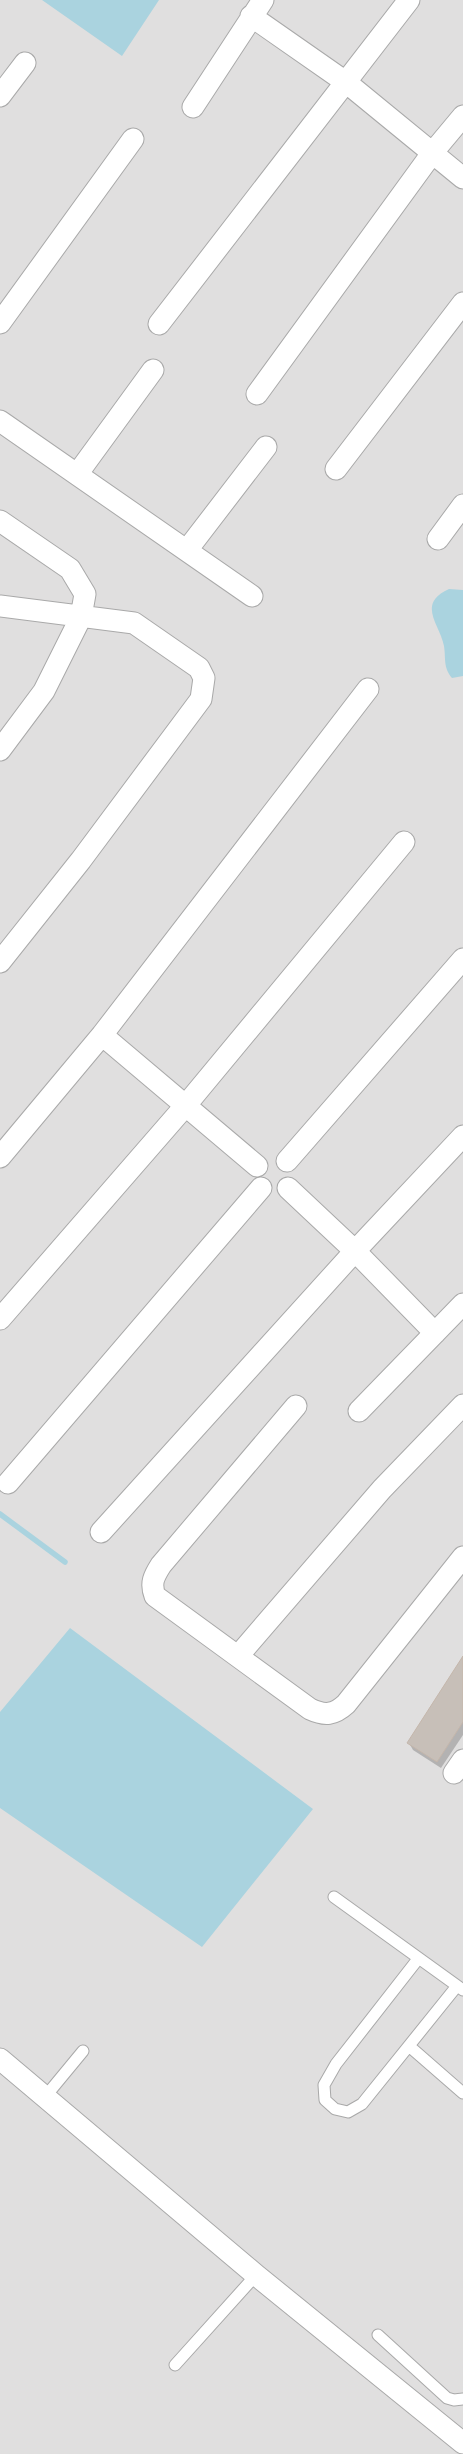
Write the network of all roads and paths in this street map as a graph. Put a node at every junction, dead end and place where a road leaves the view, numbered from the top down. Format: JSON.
{"nodes":[{"id":1,"x":409,"y":0,"type":"edge"},
{"id":2,"x":257,"y":8,"type":"edge"},
{"id":3,"x":25,"y":63,"type":"dead end"},
{"id":4,"x":347,"y":82,"type":"junction"},
{"id":5,"x":0,"y":96,"type":"edge"},
{"id":6,"x":193,"y":107,"type":"dead end"},
{"id":7,"x":463,"y":116,"type":"edge"},
{"id":8,"x":134,"y":139,"type":"dead end"},
{"id":9,"x":432,"y":152,"type":"junction"},
{"id":10,"x":463,"y":178,"type":"edge"},
{"id":11,"x":463,"y":303,"type":"edge"},
{"id":12,"x":0,"y":323,"type":"edge"},
{"id":13,"x":160,"y":324,"type":"dead end"},
{"id":14,"x":153,"y":370,"type":"dead end"},
{"id":15,"x":257,"y":394,"type":"dead end"},
{"id":16,"x":0,"y":421,"type":"edge"},
{"id":17,"x":266,"y":447,"type":"dead end"},
{"id":18,"x":336,"y":469,"type":"dead end"},
{"id":19,"x":78,"y":473,"type":"junction"},
{"id":20,"x":463,"y":506,"type":"edge"},
{"id":21,"x":0,"y":521,"type":"edge"},
{"id":22,"x":438,"y":539,"type":"dead end"},
{"id":23,"x":187,"y":550,"type":"junction"},
{"id":24,"x":252,"y":596,"type":"dead end"},
{"id":25,"x":0,"y":606,"type":"edge"},
{"id":26,"x":81,"y":617,"type":"junction"},
{"id":27,"x":368,"y":689,"type":"dead end"},
{"id":28,"x":0,"y":750,"type":"edge"},
{"id":29,"x":404,"y":842,"type":"dead end"},
{"id":30,"x":463,"y":959,"type":"edge"},
{"id":31,"x":0,"y":962,"type":"edge"},
{"id":32,"x":102,"y":1035,"type":"junction"},
{"id":33,"x":186,"y":1105,"type":"junction"},
{"id":34,"x":463,"y":1136,"type":"edge"},
{"id":35,"x":0,"y":1157,"type":"edge"},
{"id":36,"x":287,"y":1161,"type":"junction"},
{"id":37,"x":257,"y":1166,"type":"junction"},
{"id":38,"x":261,"y":1188,"type":"junction"},
{"id":39,"x":288,"y":1188,"type":"junction"},
{"id":40,"x":355,"y":1251,"type":"junction"},
{"id":41,"x":463,"y":1304,"type":"edge"},
{"id":42,"x":0,"y":1319,"type":"edge"},
{"id":43,"x":435,"y":1333,"type":"junction"},
{"id":44,"x":463,"y":1405,"type":"edge"},
{"id":45,"x":296,"y":1406,"type":"dead end"},
{"id":46,"x":359,"y":1411,"type":"dead end"},
{"id":47,"x":8,"y":1483,"type":"dead end"},
{"id":48,"x":100,"y":1532,"type":"dead end"},
{"id":49,"x":463,"y":1557,"type":"edge"},
{"id":50,"x":238,"y":1656,"type":"junction"},
{"id":51,"x":334,"y":1897,"type":"dead end"},
{"id":52,"x":418,"y":1959,"type":"junction"},
{"id":53,"x":460,"y":1988,"type":"edge"},
{"id":54,"x":409,"y":2046,"type":"junction"},
{"id":55,"x":83,"y":2051,"type":"dead end"},
{"id":56,"x":0,"y":2059,"type":"edge"},
{"id":57,"x":463,"y":2093,"type":"edge"},
{"id":58,"x":45,"y":2097,"type":"junction"},
{"id":59,"x":256,"y":2275,"type":"junction"},
{"id":60,"x":378,"y":2335,"type":"dead end"},
{"id":61,"x":175,"y":2365,"type":"dead end"},
{"id":62,"x":463,"y":2399,"type":"edge"},
{"id":63,"x":463,"y":2443,"type":"edge"},
{"id":64,"x":463,"y":2449,"type":"edge"},
{"id":65,"x":459,"y":2454,"type":"edge"}],
"edges":[{"from":1,"to":4,"type":"street"},
{"from":2,"to":4,"type":"street"},
{"from":2,"to":6,"type":"street"},
{"from":3,"to":5,"type":"street"},
{"from":4,"to":9,"type":"street"},
{"from":4,"to":13,"type":"street"},
{"from":7,"to":9,"type":"street"},
{"from":8,"to":12,"type":"street"},
{"from":9,"to":10,"type":"street"},
{"from":9,"to":15,"type":"street"},
{"from":11,"to":18,"type":"street"},
{"from":14,"to":19,"type":"street"},
{"from":16,"to":19,"type":"street"},
{"from":17,"to":23,"type":"street"},
{"from":19,"to":23,"type":"street"},
{"from":20,"to":22,"type":"street"},
{"from":21,"to":26,"type":"street"},
{"from":23,"to":24,"type":"street"},
{"from":25,"to":26,"type":"street"},
{"from":26,"to":28,"type":"street"},
{"from":26,"to":31,"type":"street"},
{"from":27,"to":32,"type":"street"},
{"from":29,"to":33,"type":"street"},
{"from":30,"to":36,"type":"street"},
{"from":32,"to":33,"type":"street"},
{"from":32,"to":35,"type":"street"},
{"from":33,"to":37,"type":"street"},
{"from":33,"to":42,"type":"street"},
{"from":34,"to":40,"type":"street"},
{"from":36,"to":37,"type":"street"},
{"from":36,"to":39,"type":"street"},
{"from":37,"to":38,"type":"street"},
{"from":38,"to":39,"type":"street"},
{"from":38,"to":47,"type":"street"},
{"from":39,"to":40,"type":"street"},
{"from":40,"to":43,"type":"street"},
{"from":40,"to":48,"type":"street"},
{"from":41,"to":43,"type":"street"},
{"from":43,"to":46,"type":"street"},
{"from":44,"to":50,"type":"street"},
{"from":45,"to":50,"type":"street"},
{"from":49,"to":50,"type":"street"},
{"from":51,"to":52,"type":"lane"},
{"from":52,"to":53,"type":"lane"},
{"from":52,"to":54,"type":"lane"},
{"from":53,"to":54,"type":"lane"},
{"from":54,"to":57,"type":"lane"},
{"from":55,"to":58,"type":"lane"},
{"from":56,"to":58,"type":"street"},
{"from":58,"to":59,"type":"street"},
{"from":59,"to":61,"type":"lane"},
{"from":59,"to":63,"type":"street"},
{"from":60,"to":62,"type":"lane"},
{"from":64,"to":65,"type":"street"}]}
